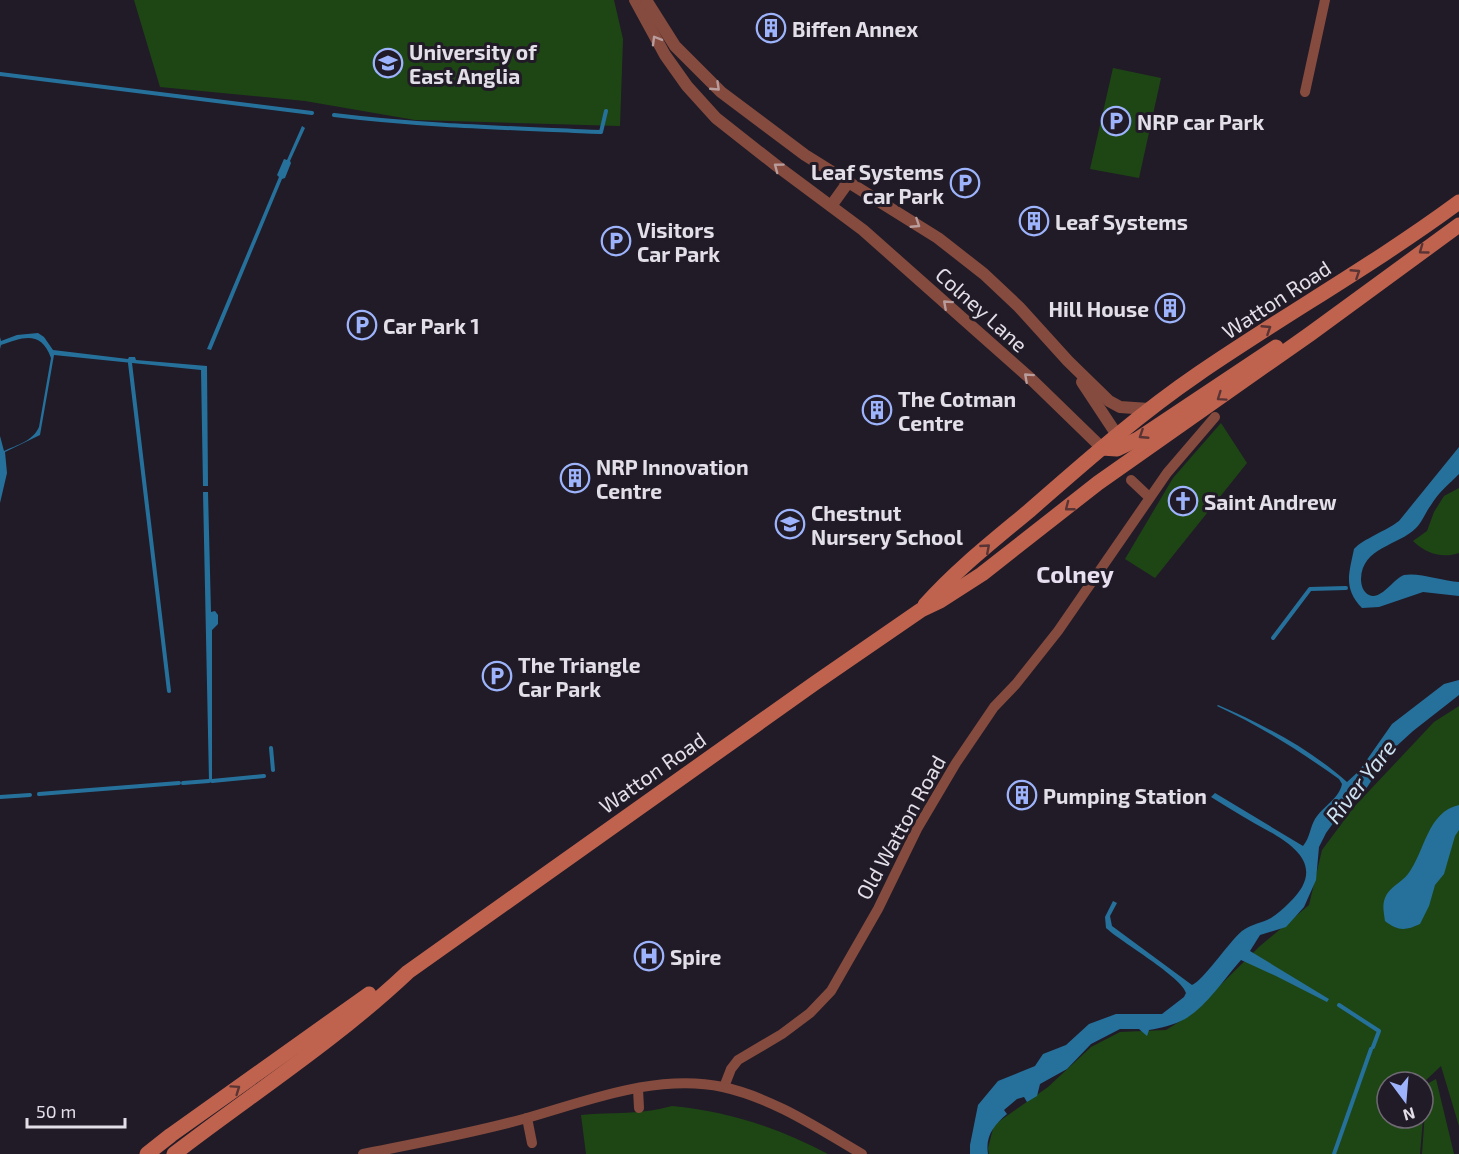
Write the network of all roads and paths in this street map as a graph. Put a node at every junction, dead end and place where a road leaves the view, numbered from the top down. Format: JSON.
{"nodes":[{"id":1,"x":635,"y":0,"type":"edge"},
{"id":2,"x":646,"y":0,"type":"edge"},
{"id":3,"x":1325,"y":0,"type":"edge"},
{"id":4,"x":1305,"y":92,"type":"dead end"},
{"id":5,"x":849,"y":181,"type":"junction"},
{"id":6,"x":1459,"y":202,"type":"edge"},
{"id":7,"x":831,"y":206,"type":"junction"},
{"id":8,"x":1459,"y":225,"type":"edge"},
{"id":9,"x":1388,"y":276,"type":"junction"},
{"id":10,"x":1068,"y":361,"type":"junction"},
{"id":11,"x":1149,"y":410,"type":"junction"},
{"id":12,"x":1215,"y":417,"type":"dead end"},
{"id":13,"x":1112,"y":444,"type":"junction"},
{"id":14,"x":1105,"y":479,"type":"junction"},
{"id":15,"x":1131,"y":480,"type":"dead end"},
{"id":16,"x":1149,"y":496,"type":"junction"},
{"id":17,"x":921,"y":610,"type":"junction"},
{"id":18,"x":408,"y":972,"type":"junction"},
{"id":19,"x":724,"y":1087,"type":"junction"},
{"id":20,"x":638,"y":1089,"type":"junction"},
{"id":21,"x":639,"y":1108,"type":"dead end"},
{"id":22,"x":527,"y":1118,"type":"junction"},
{"id":23,"x":171,"y":1135,"type":"junction"},
{"id":24,"x":200,"y":1135,"type":"junction"},
{"id":25,"x":532,"y":1143,"type":"dead end"},
{"id":26,"x":147,"y":1154,"type":"edge"},
{"id":27,"x":153,"y":1154,"type":"edge"},
{"id":28,"x":174,"y":1154,"type":"edge"},
{"id":29,"x":195,"y":1154,"type":"edge"},
{"id":30,"x":363,"y":1154,"type":"edge"},
{"id":31,"x":862,"y":1154,"type":"edge"}],
"edges":[{"from":7,"to":1,"type":"street","name":"Colney Lane","one_way":true},
{"from":2,"to":5,"type":"street","name":"Colney Lane","one_way":true},
{"from":3,"to":4,"type":"street"},
{"from":5,"to":7,"type":"street"},
{"from":5,"to":10,"type":"street","name":"Colney Lane","one_way":true},
{"from":11,"to":6,"type":"main road","name":"Watton Road","one_way":true},
{"from":13,"to":7,"type":"street","name":"Colney Lane","one_way":true},
{"from":8,"to":9,"type":"main road","name":"Watton Road","one_way":true},
{"from":9,"to":13,"type":"main road","name":"Watton Road","one_way":true},
{"from":9,"to":14,"type":"main road","name":"Watton Road","one_way":true},
{"from":10,"to":11,"type":"street","name":"Colney Lane"},
{"from":10,"to":13,"type":"street","name":"Colney Lane"},
{"from":11,"to":13,"type":"main road","name":"Watton Road"},
{"from":12,"to":16,"type":"street","name":"Old Watton Road"},
{"from":13,"to":14,"type":"main road"},
{"from":17,"to":13,"type":"main road","name":"Watton Road","one_way":true},
{"from":14,"to":17,"type":"main road","name":"Watton Road","one_way":true},
{"from":15,"to":16,"type":"street"},
{"from":16,"to":19,"type":"street","name":"Old Watton Road"},
{"from":17,"to":18,"type":"main road","name":"Watton Road"},
{"from":23,"to":18,"type":"main road","name":"Watton Road","one_way":true},
{"from":18,"to":24,"type":"main road","name":"Watton Road"},
{"from":19,"to":20,"type":"street"},
{"from":19,"to":31,"type":"street"},
{"from":20,"to":21,"type":"street"},
{"from":20,"to":22,"type":"street"},
{"from":22,"to":25,"type":"street"},
{"from":22,"to":30,"type":"street"},
{"from":23,"to":26,"type":"main road","name":"Watton Road"},
{"from":23,"to":27,"type":"street"},
{"from":24,"to":28,"type":"main road","name":"Watton Road"},
{"from":24,"to":29,"type":"main road"}]}
